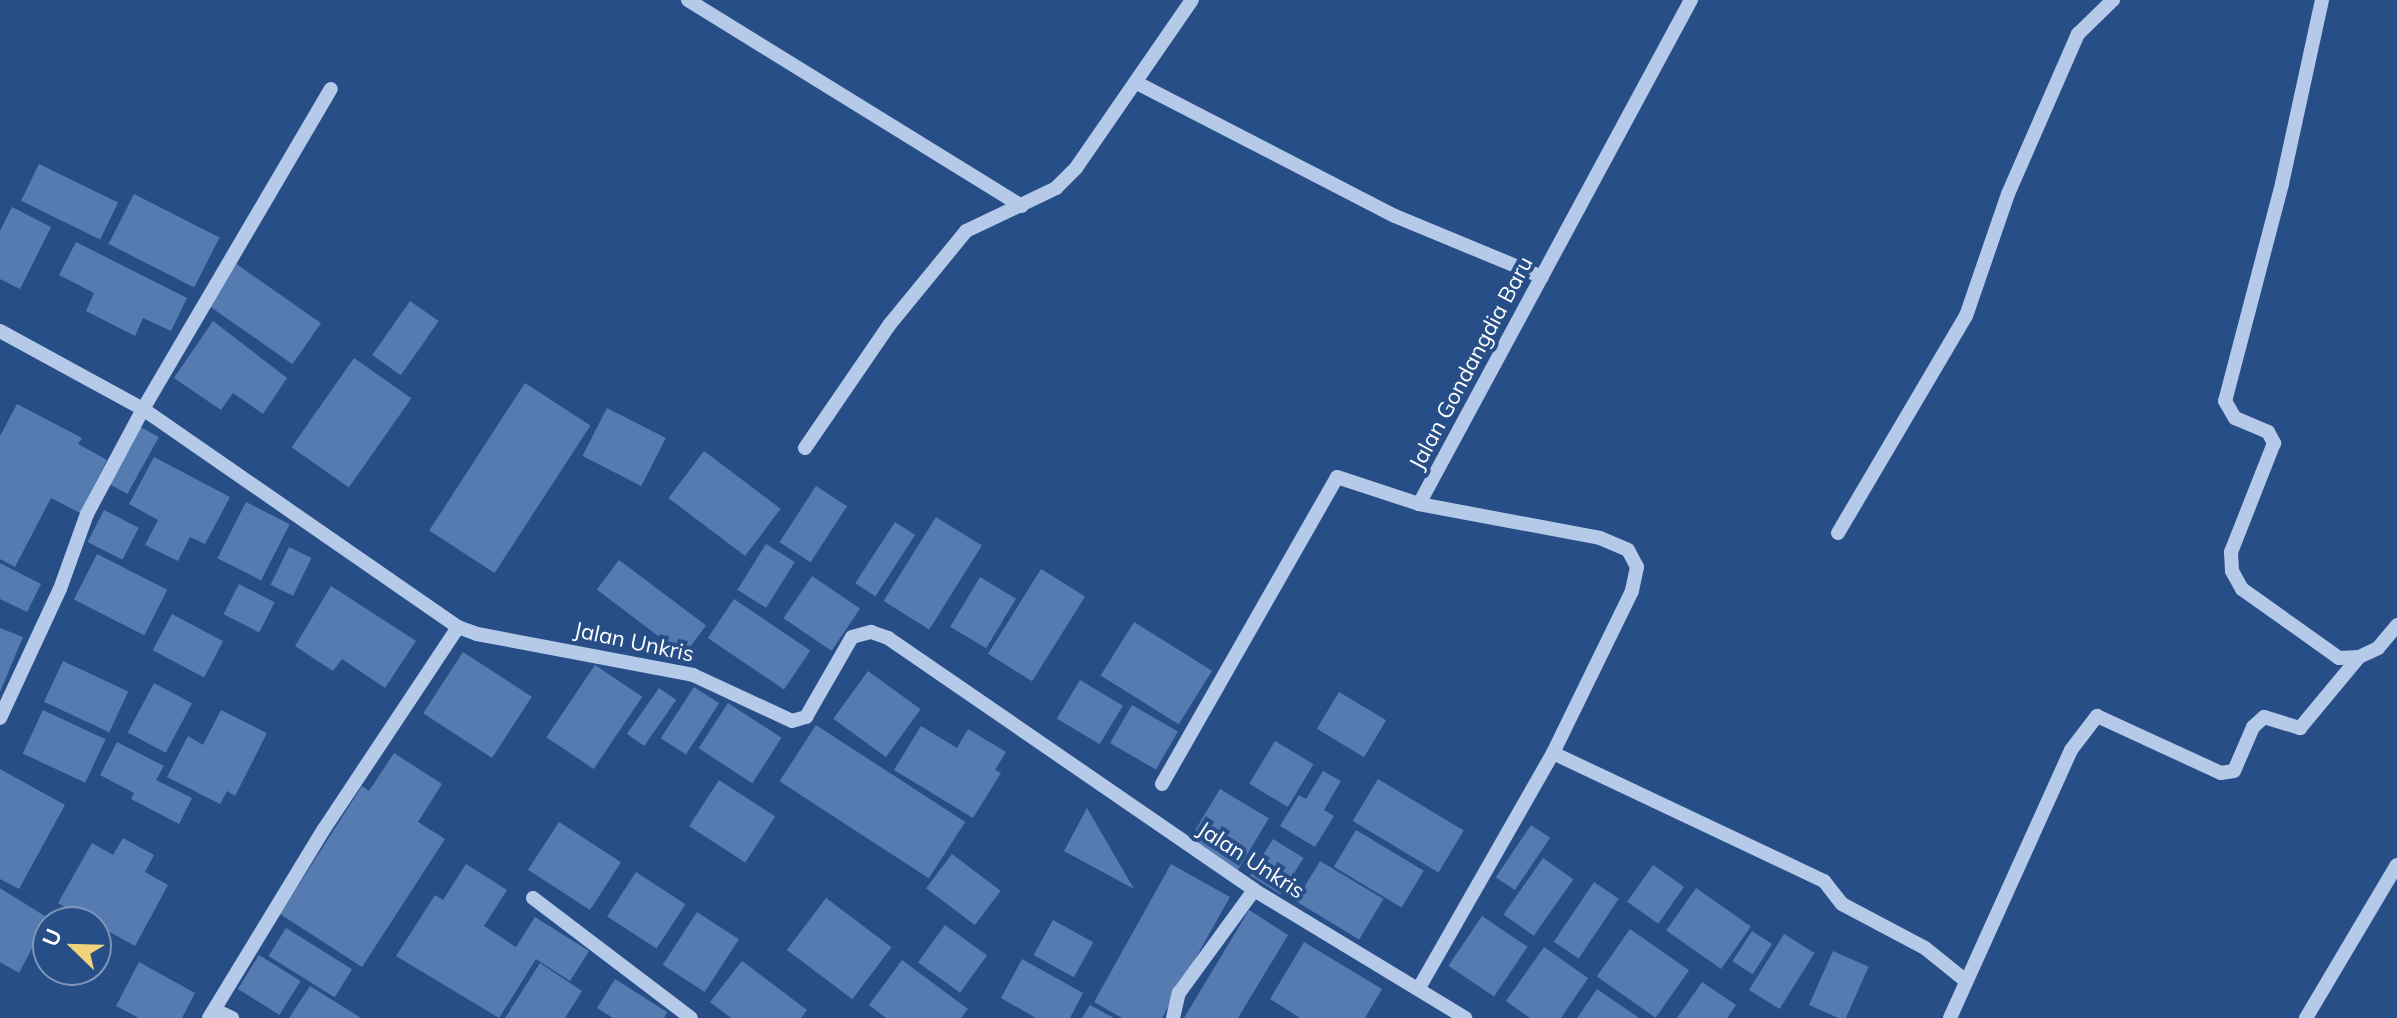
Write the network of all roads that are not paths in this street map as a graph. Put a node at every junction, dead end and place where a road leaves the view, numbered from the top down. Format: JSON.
{"nodes":[{"id":1,"x":688,"y":0,"type":"edge"},
{"id":2,"x":1192,"y":0,"type":"edge"},
{"id":3,"x":1691,"y":0,"type":"edge"},
{"id":4,"x":2113,"y":0,"type":"edge"},
{"id":5,"x":2322,"y":0,"type":"edge"},
{"id":6,"x":1137,"y":83,"type":"junction"},
{"id":7,"x":331,"y":89,"type":"dead end"},
{"id":8,"x":1021,"y":206,"type":"junction"},
{"id":9,"x":1542,"y":277,"type":"junction"},
{"id":10,"x":0,"y":331,"type":"edge"},
{"id":11,"x":143,"y":409,"type":"junction"},
{"id":12,"x":805,"y":448,"type":"dead end"},
{"id":13,"x":1419,"y":504,"type":"junction"},
{"id":14,"x":1838,"y":533,"type":"dead end"},
{"id":15,"x":2397,"y":625,"type":"edge"},
{"id":16,"x":458,"y":627,"type":"junction"},
{"id":17,"x":2359,"y":657,"type":"junction"},
{"id":18,"x":0,"y":718,"type":"edge"},
{"id":19,"x":1553,"y":753,"type":"junction"},
{"id":20,"x":1162,"y":784,"type":"dead end"},
{"id":21,"x":2397,"y":865,"type":"edge"},
{"id":22,"x":1254,"y":890,"type":"junction"},
{"id":23,"x":533,"y":898,"type":"dead end"},
{"id":24,"x":1966,"y":981,"type":"junction"},
{"id":25,"x":1419,"y":988,"type":"junction"},
{"id":26,"x":212,"y":1014,"type":"edge"},
{"id":27,"x":232,"y":1018,"type":"edge"},
{"id":28,"x":691,"y":1018,"type":"edge"},
{"id":29,"x":1173,"y":1018,"type":"edge"},
{"id":30,"x":1465,"y":1018,"type":"edge"},
{"id":31,"x":1950,"y":1018,"type":"edge"},
{"id":32,"x":2306,"y":1018,"type":"edge"}],
"edges":[{"from":1,"to":8,"type":"street"},
{"from":2,"to":6,"type":"street"},
{"from":3,"to":9,"type":"street","name":"Jalan Gondangdia Baru"},
{"from":4,"to":14,"type":"street"},
{"from":5,"to":17,"type":"street"},
{"from":6,"to":8,"type":"street"},
{"from":6,"to":9,"type":"street"},
{"from":7,"to":11,"type":"street"},
{"from":8,"to":12,"type":"street"},
{"from":9,"to":13,"type":"street","name":"Jalan Gondangdia Baru"},
{"from":10,"to":11,"type":"street","name":"Jalan Unkris"},
{"from":11,"to":16,"type":"street","name":"Jalan Unkris"},
{"from":11,"to":18,"type":"street"},
{"from":13,"to":19,"type":"street","name":"Jalan Gondangdia Baru"},
{"from":13,"to":20,"type":"street"},
{"from":15,"to":17,"type":"street"},
{"from":16,"to":22,"type":"street","name":"Jalan Unkris"},
{"from":16,"to":26,"type":"street"},
{"from":17,"to":24,"type":"street"},
{"from":19,"to":24,"type":"street"},
{"from":19,"to":25,"type":"street","name":"Jalan Gondangdia Baru"},
{"from":21,"to":32,"type":"street"},
{"from":22,"to":25,"type":"street","name":"Jalan Unkris"},
{"from":22,"to":29,"type":"street"},
{"from":23,"to":28,"type":"street"},
{"from":24,"to":31,"type":"street"},
{"from":25,"to":30,"type":"street","name":"Jalan Unkris"},
{"from":26,"to":27,"type":"street"}]}
